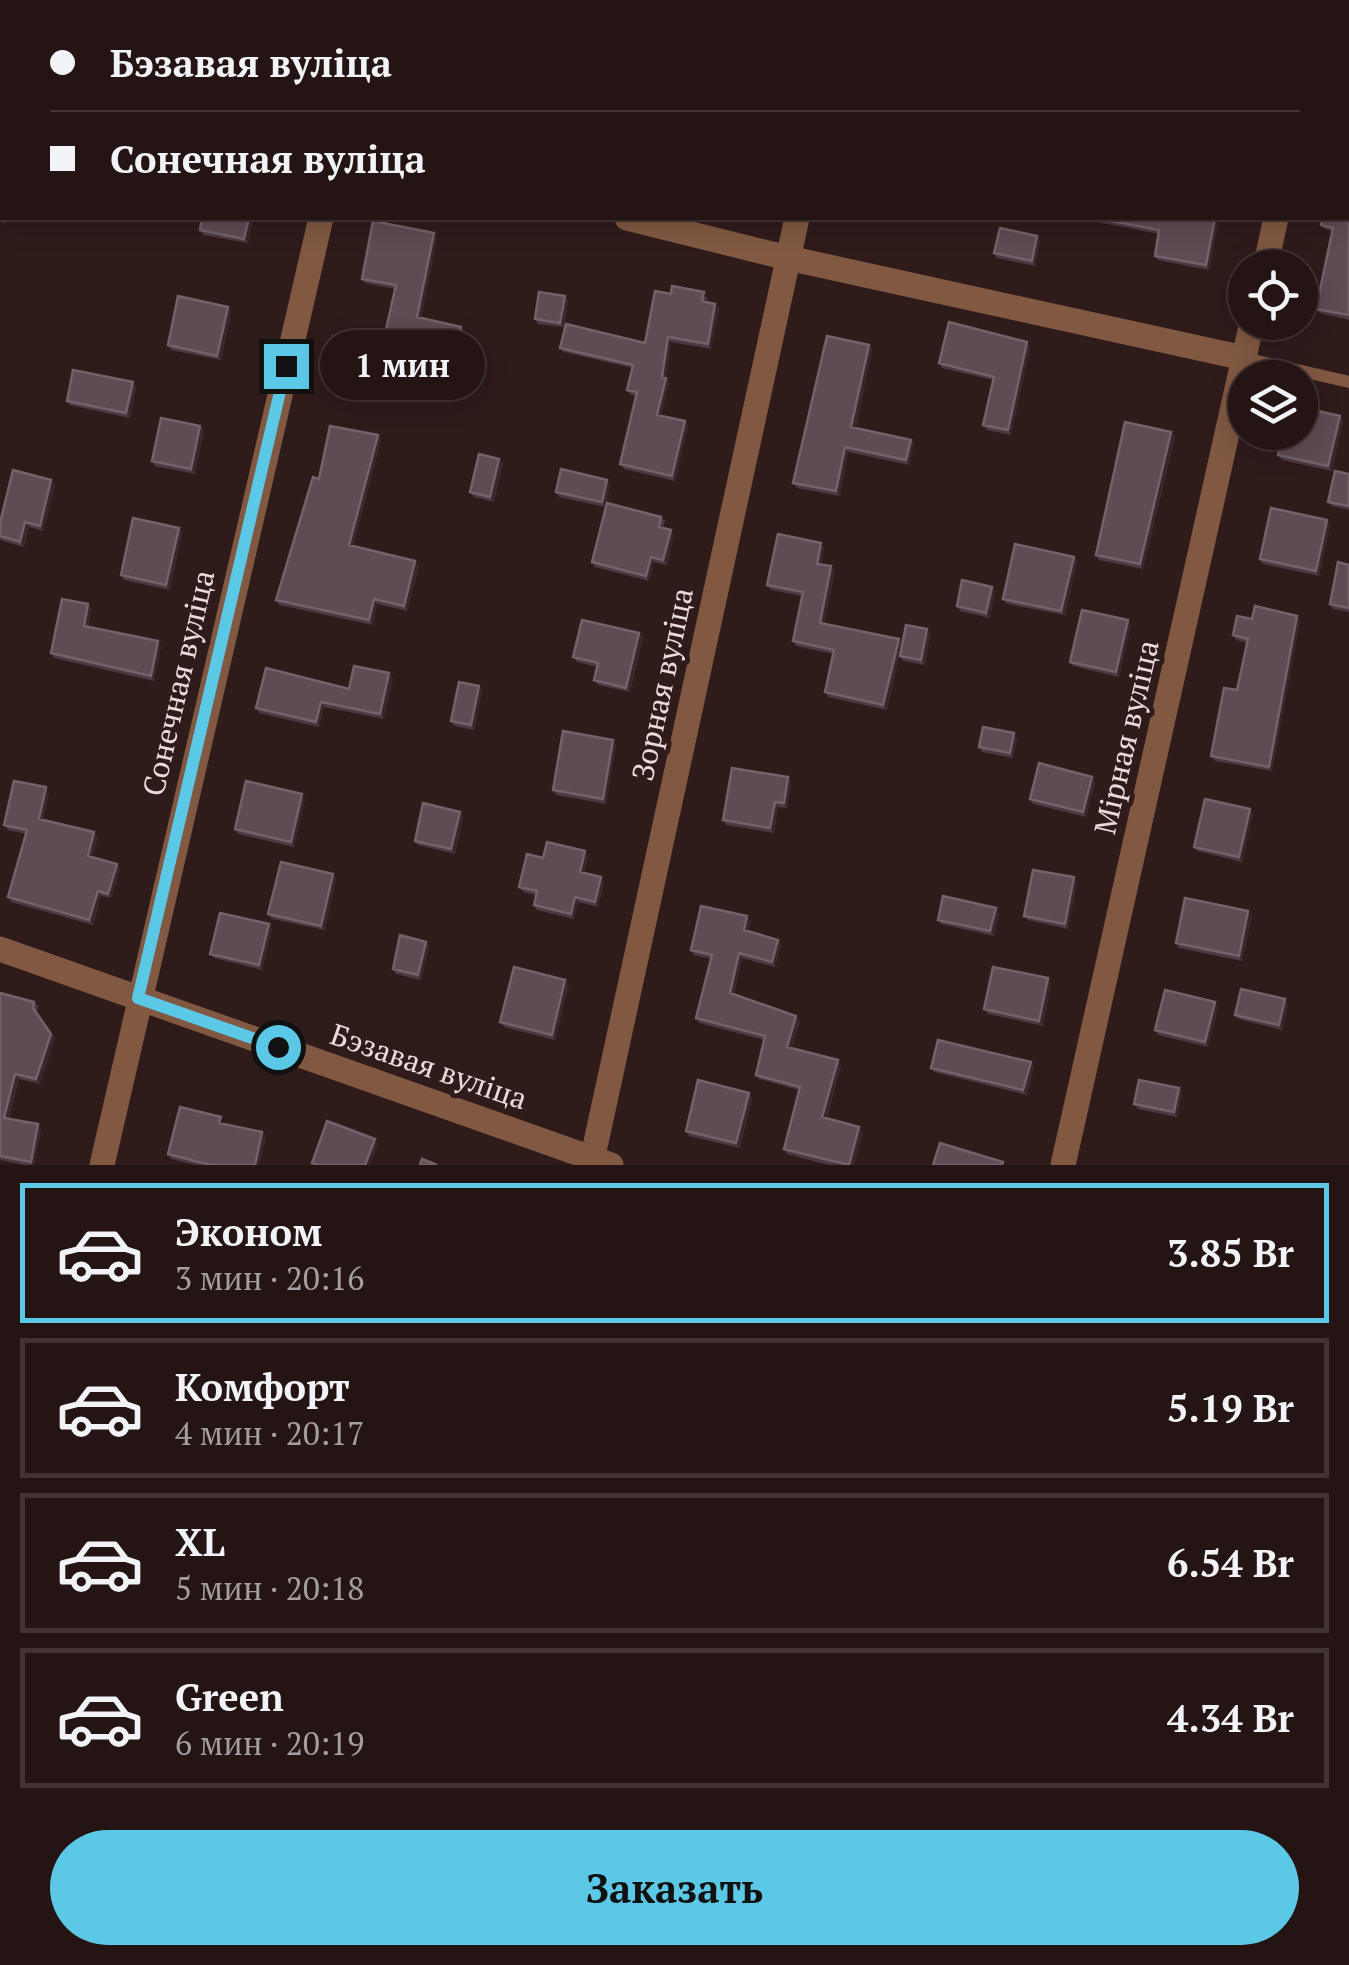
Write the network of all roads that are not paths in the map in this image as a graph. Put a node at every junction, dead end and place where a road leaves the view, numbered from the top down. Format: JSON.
{"nodes":[{"id":1,"x":322,"y":220,"type":"edge"},
{"id":2,"x":635,"y":220,"type":"edge"},
{"id":3,"x":797,"y":220,"type":"edge"},
{"id":4,"x":1276,"y":220,"type":"edge"},
{"id":5,"x":1269,"y":250,"type":"edge"},
{"id":6,"x":788,"y":258,"type":"junction"},
{"id":7,"x":1248,"y":340,"type":"edge"},
{"id":8,"x":1244,"y":358,"type":"junction"},
{"id":9,"x":1349,"y":382,"type":"edge"},
{"id":10,"x":0,"y":949,"type":"edge"},
{"id":11,"x":138,"y":998,"type":"junction"},
{"id":12,"x":598,"y":1163,"type":"edge"},
{"id":13,"x":102,"y":1165,"type":"edge"},
{"id":14,"x":1063,"y":1165,"type":"edge"}],
"edges":[{"from":1,"to":11,"type":"street","name":"Сонечная вуліца"},
{"from":2,"to":6,"type":"street"},
{"from":3,"to":6,"type":"street","name":"Зорная вуліца"},
{"from":4,"to":5,"type":"street"},
{"from":6,"to":8,"type":"street"},
{"from":6,"to":12,"type":"street","name":"Зорная вуліца"},
{"from":7,"to":8,"type":"street","name":"Мірная вуліца"},
{"from":8,"to":9,"type":"lane"},
{"from":8,"to":14,"type":"street","name":"Мірная вуліца"},
{"from":10,"to":11,"type":"street","name":"Бэзавая вуліца"},
{"from":11,"to":12,"type":"street","name":"Бэзавая вуліца"},
{"from":11,"to":13,"type":"street","name":"Сонечная вуліца"}]}
